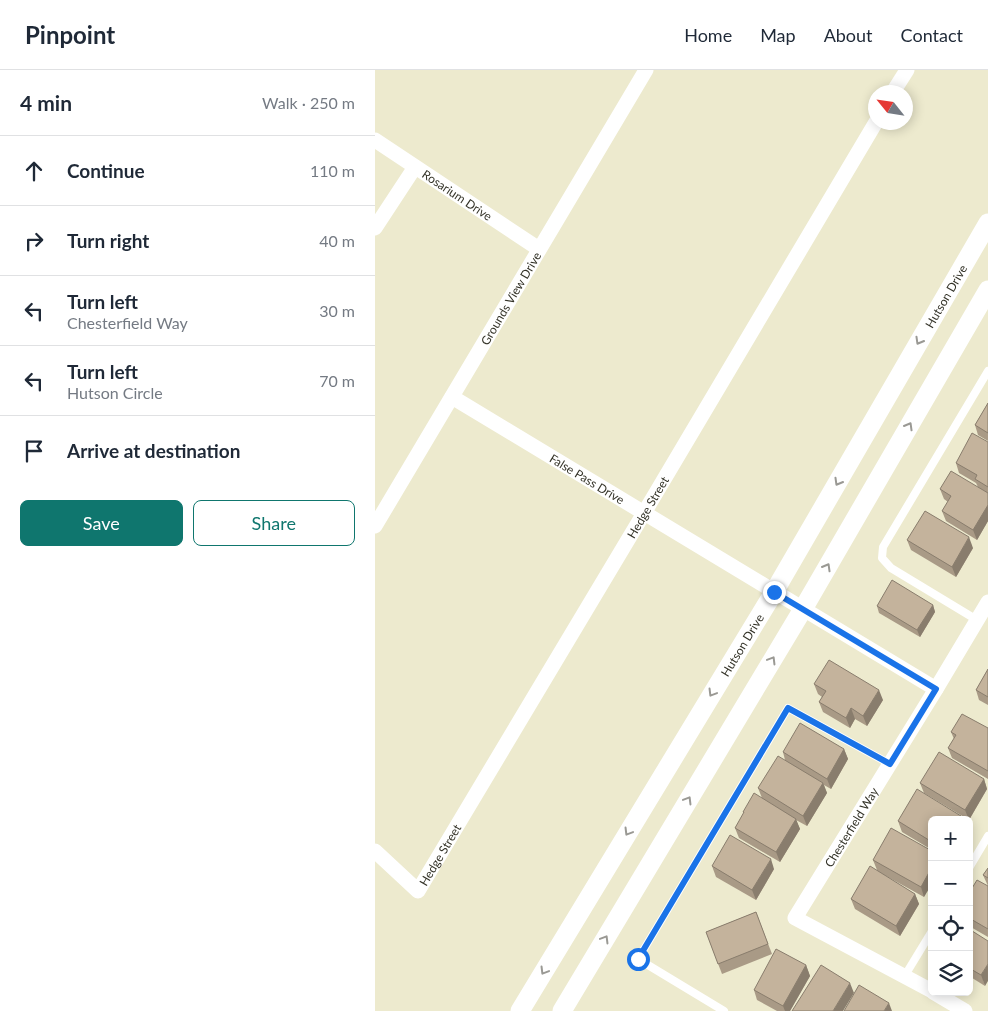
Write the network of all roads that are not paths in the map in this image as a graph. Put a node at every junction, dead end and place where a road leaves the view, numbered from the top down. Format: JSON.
{"nodes":[{"id":1,"x":646,"y":70,"type":"edge"},
{"id":2,"x":907,"y":70,"type":"edge"},
{"id":3,"x":897,"y":85,"type":"edge"},
{"id":4,"x":871,"y":130,"type":"edge"},
{"id":5,"x":375,"y":140,"type":"edge"},
{"id":6,"x":415,"y":167,"type":"junction"},
{"id":7,"x":988,"y":224,"type":"edge"},
{"id":8,"x":375,"y":228,"type":"edge"},
{"id":9,"x":539,"y":249,"type":"junction"},
{"id":10,"x":988,"y":290,"type":"edge"},
{"id":11,"x":988,"y":372,"type":"edge"},
{"id":12,"x":452,"y":397,"type":"junction"},
{"id":13,"x":644,"y":513,"type":"junction"},
{"id":14,"x":375,"y":526,"type":"edge"},
{"id":15,"x":774,"y":592,"type":"junction"},
{"id":16,"x":988,"y":602,"type":"edge"},
{"id":17,"x":803,"y":609,"type":"junction"},
{"id":18,"x":977,"y":620,"type":"junction"},
{"id":19,"x":936,"y":689,"type":"junction"},
{"id":20,"x":890,"y":764,"type":"junction"},
{"id":21,"x":988,"y":836,"type":"edge"},
{"id":22,"x":375,"y":851,"type":"edge"},
{"id":23,"x":973,"y":861,"type":"edge"},
{"id":24,"x":928,"y":938,"type":"edge"},
{"id":25,"x":904,"y":977,"type":"junction"},
{"id":26,"x":928,"y":989,"type":"edge"},
{"id":27,"x":940,"y":996,"type":"edge"},
{"id":28,"x":520,"y":1011,"type":"edge"},
{"id":29,"x":562,"y":1011,"type":"edge"},
{"id":30,"x":724,"y":1011,"type":"edge"},
{"id":31,"x":965,"y":1011,"type":"edge"}],
"edges":[{"from":1,"to":9,"type":"street","name":"Grounds View Drive"},
{"from":2,"to":3,"type":"street"},
{"from":4,"to":13,"type":"street","name":"Hedge Street"},
{"from":5,"to":6,"type":"street","name":"Rosarium Drive"},
{"from":6,"to":8,"type":"street"},
{"from":6,"to":9,"type":"street","name":"Rosarium Drive"},
{"from":7,"to":15,"type":"street","name":"Hutson Drive","one_way":true},
{"from":9,"to":12,"type":"street","name":"Grounds View Drive"},
{"from":17,"to":10,"type":"street","one_way":true},
{"from":11,"to":18,"type":"lane"},
{"from":12,"to":13,"type":"street","name":"False Pass Drive"},
{"from":12,"to":14,"type":"street","name":"Grounds View Drive"},
{"from":13,"to":15,"type":"street","name":"False Pass Drive"},
{"from":13,"to":22,"type":"street","name":"Hedge Street"},
{"from":15,"to":17,"type":"street","name":"False Pass Drive"},
{"from":15,"to":28,"type":"street","name":"Hutson Drive","one_way":true},
{"from":16,"to":18,"type":"street","name":"Chesterfield Way"},
{"from":17,"to":19,"type":"street","name":"False Pass Drive"},
{"from":29,"to":17,"type":"street","one_way":true},
{"from":18,"to":19,"type":"street","name":"Chesterfield Way"},
{"from":19,"to":20,"type":"street","name":"Chesterfield Way"},
{"from":20,"to":25,"type":"street","name":"Chesterfield Way"},
{"from":20,"to":30,"type":"lane"},
{"from":21,"to":23,"type":"lane"},
{"from":24,"to":25,"type":"lane"},
{"from":25,"to":26,"type":"street","name":"Chesterfield Way"},
{"from":27,"to":31,"type":"street","name":"Chesterfield Way"}]}
